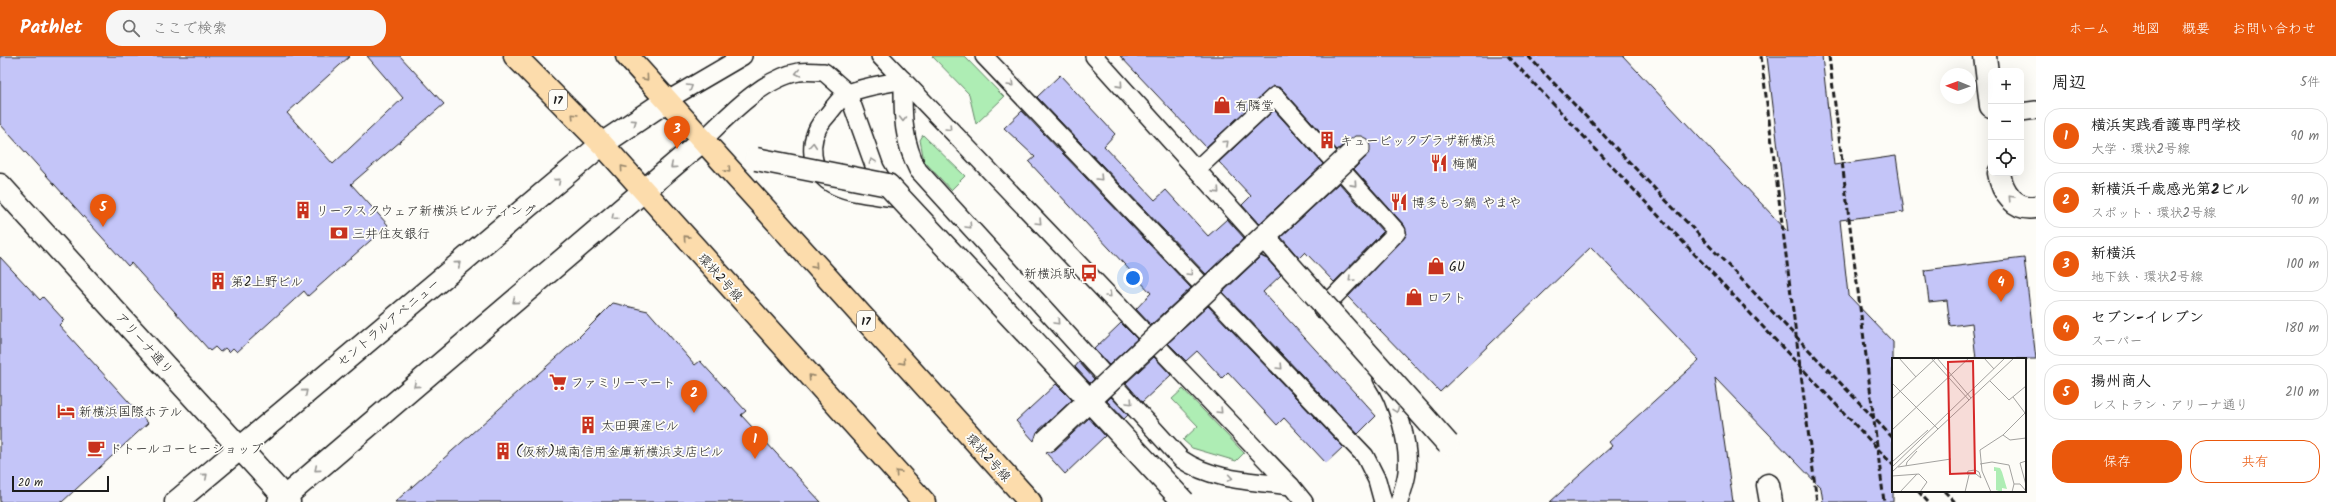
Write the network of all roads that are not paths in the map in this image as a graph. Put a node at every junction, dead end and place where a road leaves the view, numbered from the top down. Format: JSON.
{"nodes":[{"id":1,"x":515,"y":56,"type":"edge"},
{"id":2,"x":627,"y":56,"type":"edge"},
{"id":3,"x":732,"y":56,"type":"edge"},
{"id":4,"x":742,"y":56,"type":"edge"},
{"id":5,"x":880,"y":56,"type":"edge"},
{"id":6,"x":984,"y":56,"type":"edge"},
{"id":7,"x":1094,"y":56,"type":"edge"},
{"id":8,"x":1985,"y":56,"type":"edge"},
{"id":9,"x":714,"y":72,"type":"junction"},
{"id":10,"x":903,"y":80,"type":"junction"},
{"id":11,"x":848,"y":93,"type":"junction"},
{"id":12,"x":666,"y":101,"type":"junction"},
{"id":13,"x":1991,"y":104,"type":"edge"},
{"id":14,"x":2036,"y":110,"type":"edge"},
{"id":15,"x":2024,"y":112,"type":"edge"},
{"id":16,"x":702,"y":141,"type":"junction"},
{"id":17,"x":602,"y":144,"type":"junction"},
{"id":18,"x":1358,"y":148,"type":"dead end"},
{"id":19,"x":756,"y":159,"type":"dead end"},
{"id":20,"x":1197,"y":169,"type":"junction"},
{"id":21,"x":1999,"y":176,"type":"edge"},
{"id":22,"x":0,"y":185,"type":"edge"},
{"id":23,"x":644,"y":192,"type":"junction"},
{"id":24,"x":893,"y":198,"type":"junction"},
{"id":25,"x":2036,"y":207,"type":"edge"},
{"id":26,"x":1264,"y":237,"type":"junction"},
{"id":27,"x":1322,"y":309,"type":"junction"},
{"id":28,"x":1089,"y":400,"type":"junction"},
{"id":29,"x":1046,"y":440,"type":"dead end"},
{"id":30,"x":1448,"y":444,"type":"dead end"},
{"id":31,"x":239,"y":447,"type":"junction"},
{"id":32,"x":1291,"y":486,"type":"junction"},
{"id":33,"x":284,"y":500,"type":"edge"},
{"id":34,"x":176,"y":502,"type":"edge"},
{"id":35,"x":924,"y":502,"type":"edge"},
{"id":36,"x":1030,"y":502,"type":"edge"},
{"id":37,"x":1178,"y":502,"type":"edge"},
{"id":38,"x":1184,"y":502,"type":"edge"},
{"id":39,"x":1304,"y":502,"type":"edge"},
{"id":40,"x":1383,"y":502,"type":"edge"},
{"id":41,"x":1400,"y":502,"type":"edge"}],
"edges":[{"from":17,"to":1,"type":"main road","name":"環状2号線","number":"17","one_way":true},
{"from":2,"to":12,"type":"main road","name":"環状2号線","number":"17","one_way":true},
{"from":3,"to":9,"type":"lane"},
{"from":4,"to":9,"type":"lane"},
{"from":5,"to":10,"type":"lane"},
{"from":6,"to":40,"type":"lane","one_way":true},
{"from":7,"to":20,"type":"lane","one_way":true},
{"from":8,"to":13,"type":"street"},
{"from":12,"to":9,"type":"lane","one_way":true},
{"from":10,"to":11,"type":"lane"},
{"from":10,"to":32,"type":"lane","one_way":true},
{"from":10,"to":32,"type":"lane","one_way":true},
{"from":11,"to":16,"type":"lane","one_way":true},
{"from":24,"to":11,"type":"lane","one_way":true},
{"from":24,"to":11,"type":"lane","one_way":true},
{"from":12,"to":16,"type":"main road","name":"環状2号線","number":"17"},
{"from":17,"to":12,"type":"street","name":"セントラルアベニュー","one_way":true},
{"from":14,"to":15,"type":"lane"},
{"from":16,"to":23,"type":"street","one_way":true},
{"from":16,"to":36,"type":"main road","name":"環状2号線","number":"17","one_way":true},
{"from":23,"to":17,"type":"main road","name":"環状2号線","number":"17","one_way":true},
{"from":31,"to":17,"type":"street","name":"セントラルアベニュー","one_way":true},
{"from":18,"to":26,"type":"street","bridge":true},
{"from":19,"to":28,"type":"street","bridge":true},
{"from":20,"to":27,"type":"lane","one_way":true},
{"from":20,"to":27,"type":"lane","one_way":true},
{"from":25,"to":21,"type":"street","one_way":true},
{"from":22,"to":31,"type":"street","name":"アリーナ通り"},
{"from":23,"to":33,"type":"street","one_way":true},
{"from":35,"to":23,"type":"main road","name":"環状2号線","number":"17","one_way":true},
{"from":24,"to":37,"type":"lane"},
{"from":26,"to":28,"type":"street","bridge":true},
{"from":26,"to":30,"type":"street","bridge":true},
{"from":27,"to":41,"type":"lane","one_way":true},
{"from":28,"to":29,"type":"street","bridge":true},
{"from":28,"to":38,"type":"street","bridge":true},
{"from":31,"to":33,"type":"street","name":"アリーナ通り"},
{"from":34,"to":31,"type":"street","name":"セントラルアベニュー","one_way":true},
{"from":32,"to":39,"type":"lane"}]}
